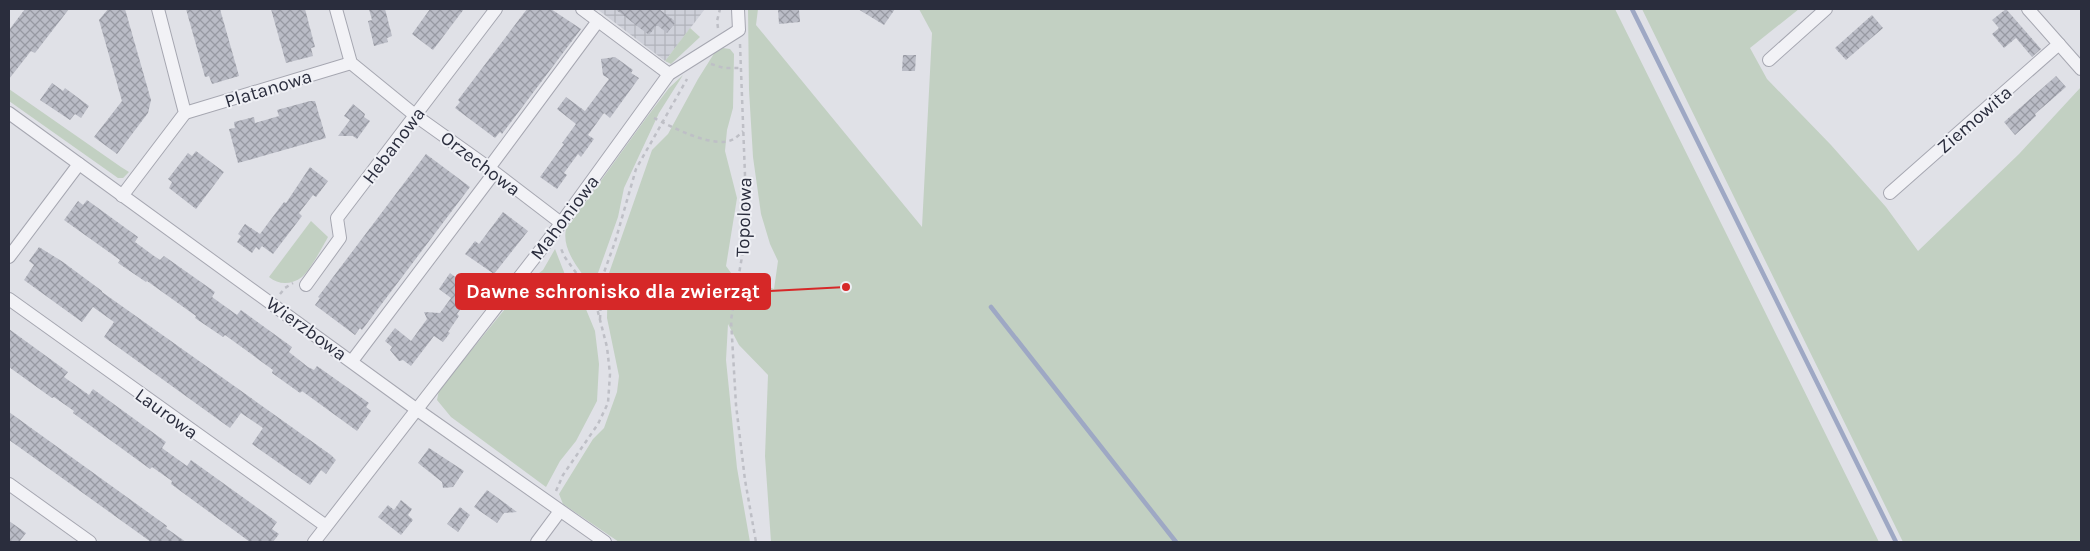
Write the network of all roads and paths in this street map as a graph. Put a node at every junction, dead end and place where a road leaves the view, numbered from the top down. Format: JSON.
{"nodes":[{"id":1,"x":158,"y":9,"type":"edge"},
{"id":2,"x":336,"y":9,"type":"edge"},
{"id":3,"x":496,"y":9,"type":"edge"},
{"id":4,"x":582,"y":9,"type":"edge"},
{"id":5,"x":738,"y":9,"type":"edge"},
{"id":6,"x":1826,"y":9,"type":"edge"},
{"id":7,"x":2028,"y":9,"type":"edge"},
{"id":8,"x":598,"y":21,"type":"junction"},
{"id":9,"x":740,"y":30,"type":"junction"},
{"id":10,"x":2059,"y":44,"type":"junction"},
{"id":11,"x":699,"y":56,"type":"junction"},
{"id":12,"x":1769,"y":60,"type":"dead end"},
{"id":13,"x":351,"y":63,"type":"junction"},
{"id":14,"x":741,"y":68,"type":"junction"},
{"id":15,"x":2081,"y":69,"type":"edge"},
{"id":16,"x":670,"y":74,"type":"junction"},
{"id":17,"x":642,"y":112,"type":"junction"},
{"id":18,"x":9,"y":113,"type":"edge"},
{"id":19,"x":185,"y":113,"type":"junction"},
{"id":20,"x":416,"y":116,"type":"junction"},
{"id":21,"x":661,"y":122,"type":"junction"},
{"id":22,"x":743,"y":131,"type":"junction"},
{"id":23,"x":79,"y":164,"type":"junction"},
{"id":24,"x":492,"y":170,"type":"junction"},
{"id":25,"x":1890,"y":193,"type":"dead end"},
{"id":26,"x":122,"y":196,"type":"junction"},
{"id":27,"x":558,"y":226,"type":"junction"},
{"id":28,"x":9,"y":257,"type":"edge"},
{"id":29,"x":306,"y":285,"type":"joint"},
{"id":30,"x":9,"y":299,"type":"edge"},
{"id":31,"x":273,"y":303,"type":"junction"},
{"id":32,"x":600,"y":319,"type":"junction"},
{"id":33,"x":352,"y":361,"type":"junction"},
{"id":34,"x":416,"y":409,"type":"junction"},
{"id":35,"x":9,"y":484,"type":"edge"},
{"id":36,"x":548,"y":502,"type":"junction"},
{"id":37,"x":560,"y":511,"type":"junction"},
{"id":38,"x":326,"y":526,"type":"junction"},
{"id":39,"x":90,"y":542,"type":"edge"},
{"id":40,"x":314,"y":542,"type":"edge"},
{"id":41,"x":537,"y":542,"type":"edge"},
{"id":42,"x":605,"y":542,"type":"edge"},
{"id":43,"x":756,"y":542,"type":"edge"}],
"edges":[{"from":1,"to":19,"type":"street"},
{"from":2,"to":13,"type":"street"},
{"from":3,"to":20,"type":"street","name":"Hebanowa"},
{"from":4,"to":8,"type":"street"},
{"from":5,"to":9,"type":"street"},
{"from":6,"to":12,"type":"street"},
{"from":7,"to":10,"type":"street"},
{"from":8,"to":16,"type":"street"},
{"from":8,"to":24,"type":"street"},
{"from":9,"to":11,"type":"street","name":"Mahoniowa"},
{"from":9,"to":14,"type":"path","name":"Topolowa"},
{"from":10,"to":15,"type":"street"},
{"from":10,"to":25,"type":"street","name":"Ziemowita"},
{"from":11,"to":14,"type":"path"},
{"from":11,"to":16,"type":"street","name":"Mahoniowa"},
{"from":11,"to":21,"type":"path"},
{"from":13,"to":19,"type":"street","name":"Platanowa"},
{"from":13,"to":20,"type":"street","name":"Orzechowa"},
{"from":14,"to":22,"type":"path","name":"Topolowa"},
{"from":16,"to":17,"type":"street","name":"Mahoniowa"},
{"from":17,"to":21,"type":"path"},
{"from":17,"to":27,"type":"street","name":"Mahoniowa"},
{"from":18,"to":23,"type":"street","name":"Wierzbowa"},
{"from":19,"to":26,"type":"street"},
{"from":20,"to":24,"type":"street","name":"Orzechowa"},
{"from":20,"to":29,"type":"street","name":"Hebanowa"},
{"from":21,"to":22,"type":"path"},
{"from":21,"to":32,"type":"path"},
{"from":22,"to":43,"type":"path","name":"Topolowa"},
{"from":23,"to":26,"type":"street","name":"Wierzbowa"},
{"from":23,"to":28,"type":"street"},
{"from":24,"to":27,"type":"street","name":"Orzechowa"},
{"from":24,"to":33,"type":"street"},
{"from":26,"to":31,"type":"street","name":"Wierzbowa"},
{"from":27,"to":32,"type":"path"},
{"from":27,"to":34,"type":"street","name":"Mahoniowa"},
{"from":29,"to":31,"type":"path"},
{"from":30,"to":38,"type":"street","name":"Laurowa"},
{"from":31,"to":33,"type":"street","name":"Wierzbowa"},
{"from":32,"to":36,"type":"path"},
{"from":33,"to":34,"type":"street","name":"Wierzbowa"},
{"from":34,"to":36,"type":"street","name":"Wierzbowa"},
{"from":34,"to":38,"type":"street","name":"Mahoniowa"},
{"from":35,"to":39,"type":"street"},
{"from":36,"to":37,"type":"street","name":"Wierzbowa"},
{"from":37,"to":41,"type":"street"},
{"from":37,"to":42,"type":"street","name":"Wierzbowa"},
{"from":38,"to":40,"type":"street","name":"Mahoniowa"}]}
